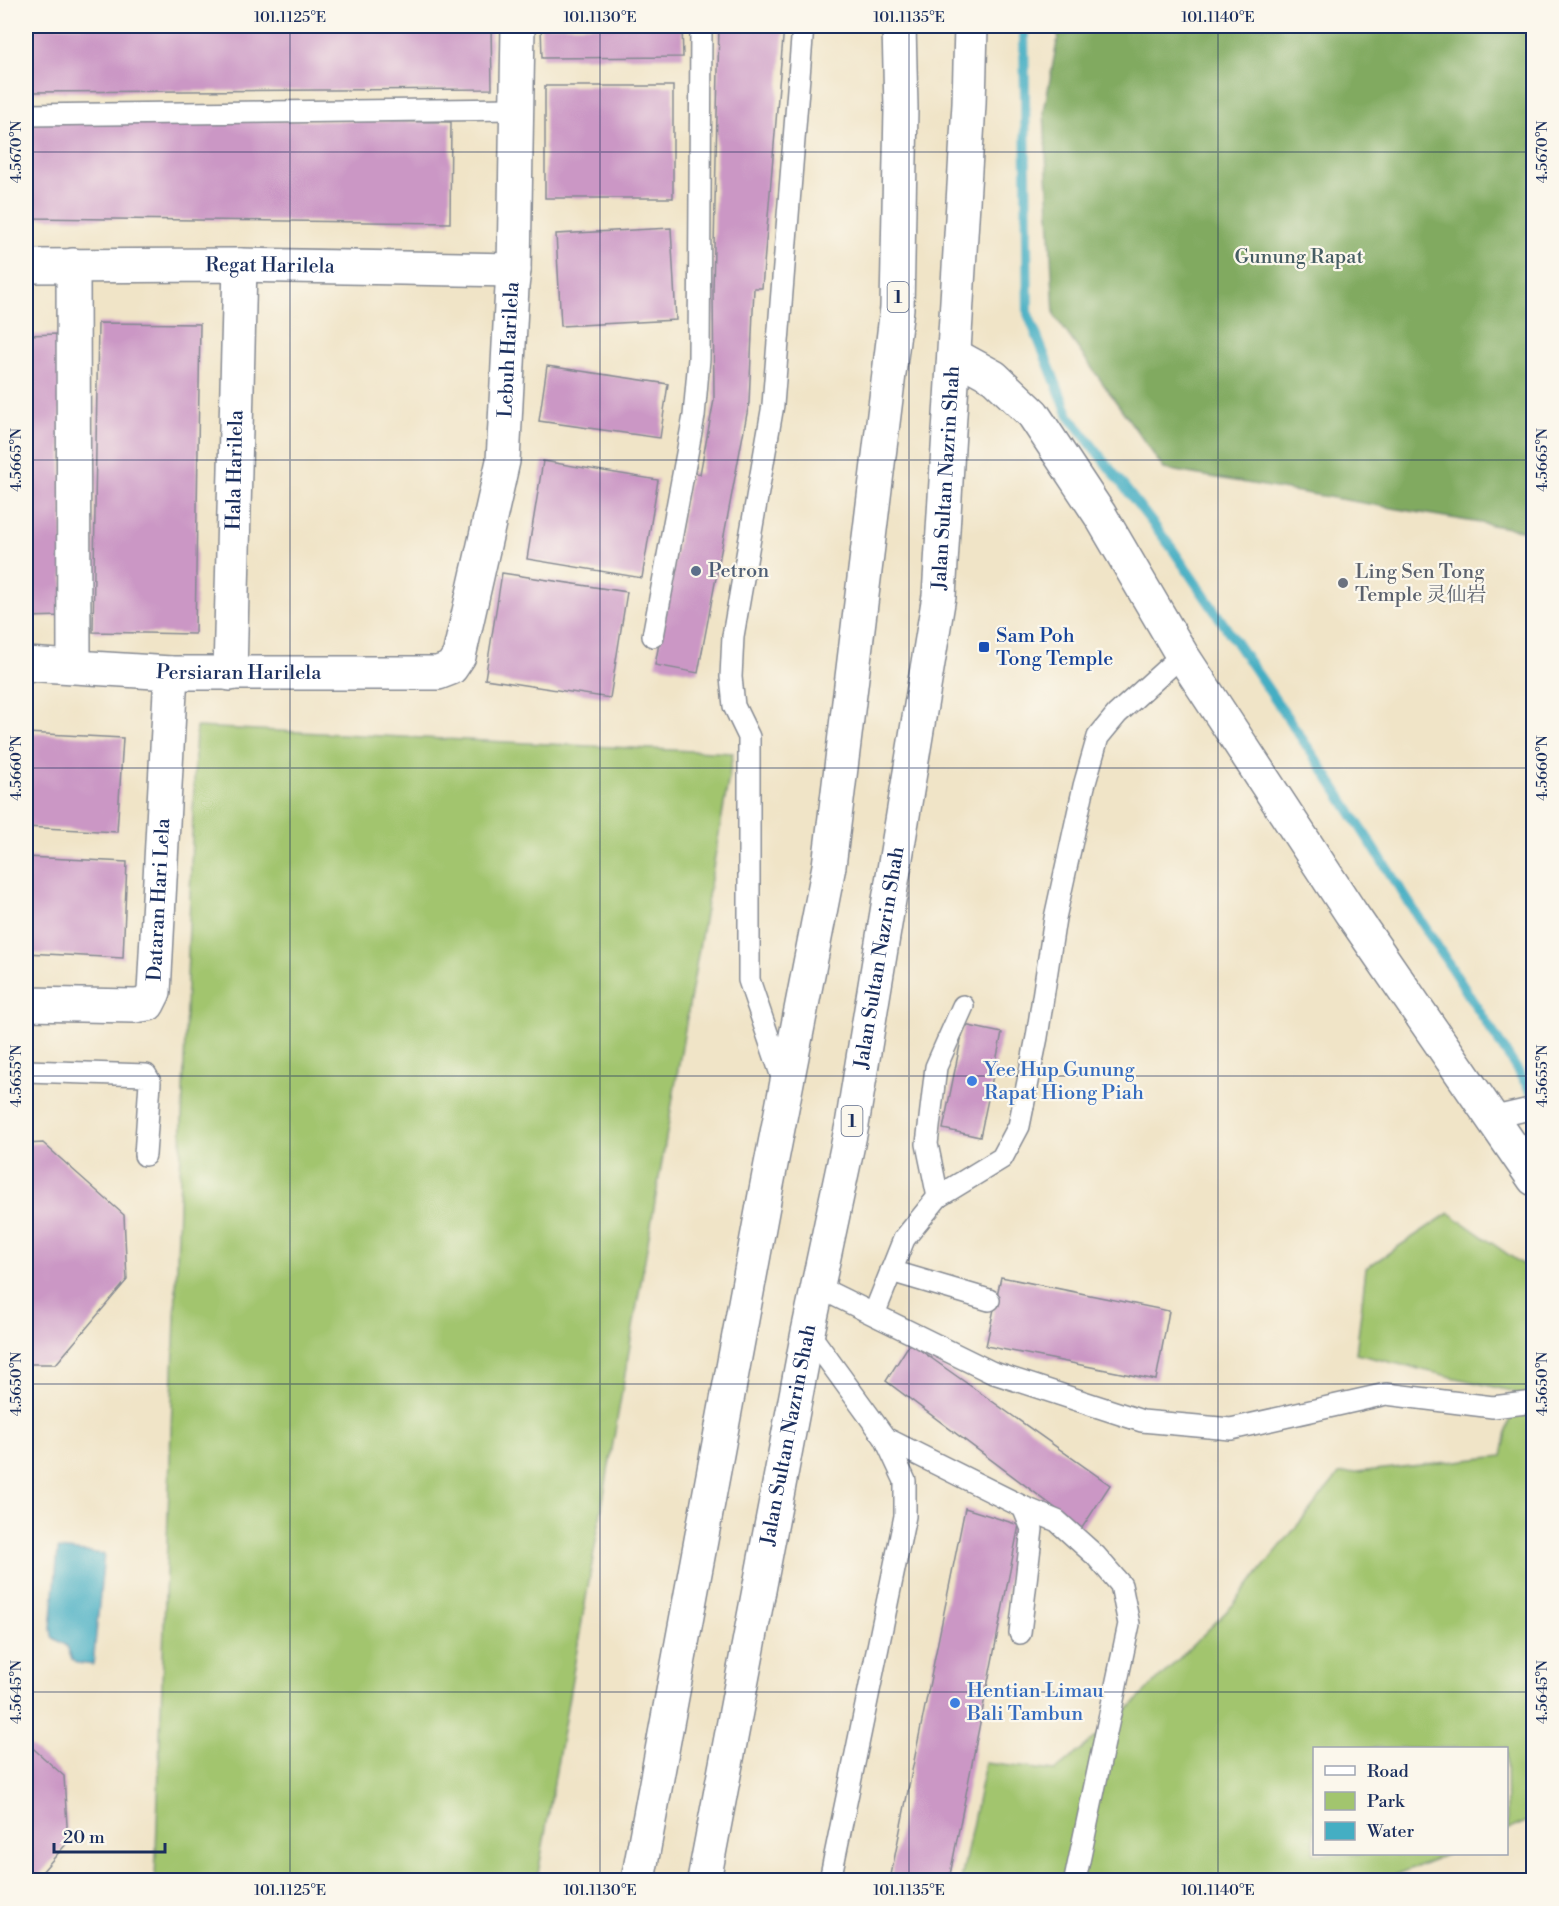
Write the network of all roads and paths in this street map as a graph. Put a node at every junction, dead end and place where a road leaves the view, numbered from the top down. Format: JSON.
{"nodes":[{"id":1,"x":518,"y":26,"type":"edge"},
{"id":2,"x":701,"y":26,"type":"edge"},
{"id":3,"x":803,"y":26,"type":"edge"},
{"id":4,"x":899,"y":26,"type":"edge"},
{"id":5,"x":971,"y":26,"type":"edge"},
{"id":6,"x":516,"y":109,"type":"junction"},
{"id":7,"x":26,"y":115,"type":"edge"},
{"id":8,"x":74,"y":265,"type":"junction"},
{"id":9,"x":240,"y":265,"type":"junction"},
{"id":10,"x":26,"y":266,"type":"edge"},
{"id":11,"x":514,"y":270,"type":"junction"},
{"id":12,"x":954,"y":355,"type":"junction"},
{"id":13,"x":653,"y":636,"type":"dead end"},
{"id":14,"x":1182,"y":655,"type":"junction"},
{"id":15,"x":26,"y":664,"type":"edge"},
{"id":16,"x":74,"y":666,"type":"junction"},
{"id":17,"x":451,"y":668,"type":"joint"},
{"id":18,"x":171,"y":672,"type":"junction"},
{"id":19,"x":231,"y":674,"type":"junction"},
{"id":20,"x":26,"y":1004,"type":"edge"},
{"id":21,"x":963,"y":1006,"type":"dead end"},
{"id":22,"x":26,"y":1071,"type":"edge"},
{"id":23,"x":786,"y":1089,"type":"junction"},
{"id":24,"x":1514,"y":1113,"type":"edge"},
{"id":25,"x":145,"y":1155,"type":"dead end"},
{"id":26,"x":1533,"y":1179,"type":"edge"},
{"id":27,"x":938,"y":1197,"type":"junction"},
{"id":28,"x":891,"y":1271,"type":"junction"},
{"id":29,"x":818,"y":1287,"type":"junction"},
{"id":30,"x":989,"y":1300,"type":"dead end"},
{"id":31,"x":874,"y":1314,"type":"junction"},
{"id":32,"x":808,"y":1332,"type":"junction"},
{"id":33,"x":1533,"y":1402,"type":"edge"},
{"id":34,"x":885,"y":1438,"type":"junction"},
{"id":35,"x":1023,"y":1507,"type":"junction"},
{"id":36,"x":1020,"y":1633,"type":"dead end"},
{"id":37,"x":638,"y":1881,"type":"edge"},
{"id":38,"x":704,"y":1881,"type":"edge"},
{"id":39,"x":830,"y":1881,"type":"edge"},
{"id":40,"x":1075,"y":1881,"type":"edge"}],
"edges":[{"from":1,"to":6,"type":"main road","name":"Lebuh Harilela"},
{"from":2,"to":13,"type":"lane"},
{"from":3,"to":23,"type":"lane"},
{"from":4,"to":23,"type":"main road","number":"1"},
{"from":5,"to":12,"type":"main road","name":"Jalan Sultan Nazrin Shah","number":"1"},
{"from":6,"to":7,"type":"lane"},
{"from":6,"to":11,"type":"main road","name":"Lebuh Harilela"},
{"from":8,"to":9,"type":"main road","name":"Regat Harilela"},
{"from":8,"to":10,"type":"main road","name":"Regat Harilela"},
{"from":8,"to":16,"type":"main road"},
{"from":9,"to":11,"type":"main road","name":"Regat Harilela"},
{"from":9,"to":19,"type":"main road","name":"Hala Harilela"},
{"from":11,"to":17,"type":"main road","name":"Lebuh Harilela"},
{"from":12,"to":14,"type":"main road"},
{"from":12,"to":29,"type":"main road","name":"Jalan Sultan Nazrin Shah","number":"1"},
{"from":14,"to":24,"type":"main road"},
{"from":14,"to":27,"type":"lane"},
{"from":15,"to":16,"type":"main road","name":"Persiaran Harilela"},
{"from":16,"to":18,"type":"main road","name":"Persiaran Harilela"},
{"from":17,"to":19,"type":"main road","name":"Persiaran Harilela"},
{"from":18,"to":19,"type":"main road","name":"Persiaran Harilela"},
{"from":18,"to":20,"type":"main road","name":"Dataran Hari Lela"},
{"from":21,"to":27,"type":"lane"},
{"from":22,"to":25,"type":"lane"},
{"from":23,"to":37,"type":"main road","number":"1"},
{"from":24,"to":26,"type":"main road"},
{"from":27,"to":28,"type":"lane"},
{"from":28,"to":30,"type":"lane"},
{"from":28,"to":31,"type":"lane"},
{"from":29,"to":31,"type":"lane"},
{"from":29,"to":32,"type":"main road","name":"Jalan Sultan Nazrin Shah","number":"1"},
{"from":31,"to":33,"type":"lane"},
{"from":32,"to":34,"type":"lane"},
{"from":32,"to":38,"type":"main road","name":"Jalan Sultan Nazrin Shah","number":"1"},
{"from":34,"to":35,"type":"lane"},
{"from":34,"to":39,"type":"lane"},
{"from":35,"to":36,"type":"lane"},
{"from":35,"to":40,"type":"lane"}]}
